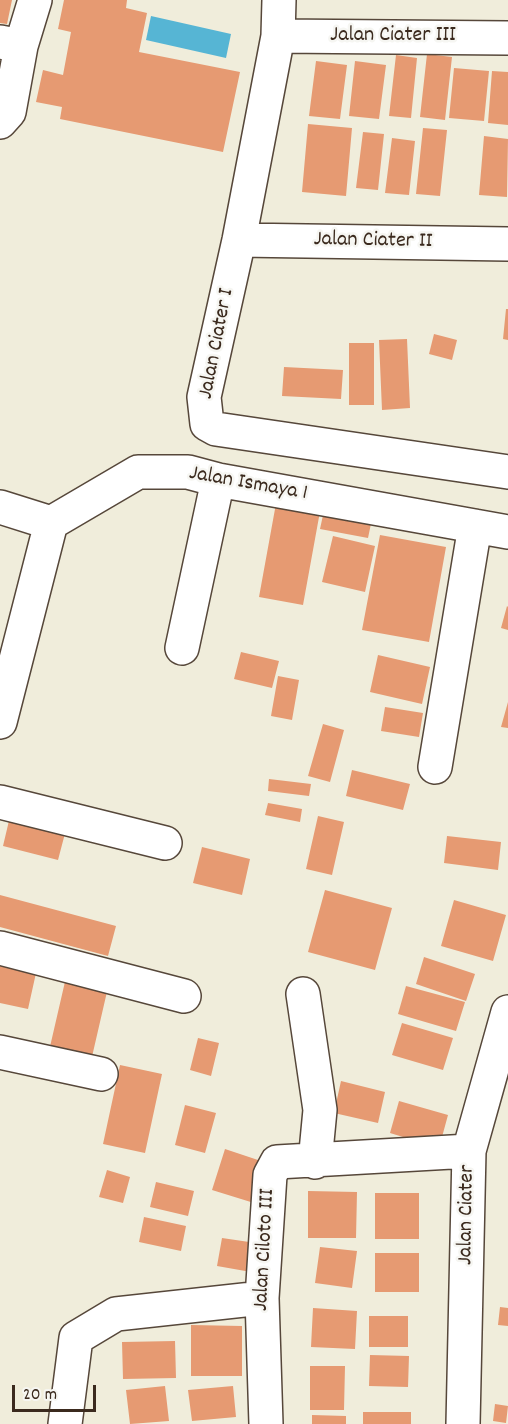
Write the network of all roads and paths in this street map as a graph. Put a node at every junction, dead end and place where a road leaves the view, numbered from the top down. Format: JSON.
{"nodes":[{"id":1,"x":35,"y":0,"type":"edge"},
{"id":2,"x":279,"y":0,"type":"edge"},
{"id":3,"x":278,"y":36,"type":"junction"},
{"id":4,"x":508,"y":38,"type":"edge"},
{"id":5,"x":10,"y":44,"type":"edge"},
{"id":6,"x":0,"y":122,"type":"edge"},
{"id":7,"x":239,"y":240,"type":"junction"},
{"id":8,"x":508,"y":244,"type":"edge"},
{"id":9,"x":508,"y":472,"type":"edge"},
{"id":10,"x":218,"y":480,"type":"junction"},
{"id":11,"x":0,"y":507,"type":"edge"},
{"id":12,"x":51,"y":523,"type":"junction"},
{"id":13,"x":475,"y":526,"type":"junction"},
{"id":14,"x":508,"y":532,"type":"edge"},
{"id":15,"x":182,"y":648,"type":"dead end"},
{"id":16,"x":0,"y":722,"type":"edge"},
{"id":17,"x":435,"y":767,"type":"dead end"},
{"id":18,"x":0,"y":802,"type":"edge"},
{"id":19,"x":165,"y":843,"type":"dead end"},
{"id":20,"x":0,"y":948,"type":"edge"},
{"id":21,"x":303,"y":994,"type":"dead end"},
{"id":22,"x":184,"y":996,"type":"dead end"},
{"id":23,"x":505,"y":1030,"type":"edge"},
{"id":24,"x":0,"y":1052,"type":"edge"},
{"id":25,"x":101,"y":1074,"type":"dead end"},
{"id":26,"x":469,"y":1151,"type":"junction"},
{"id":27,"x":315,"y":1162,"type":"junction"},
{"id":28,"x":261,"y":1298,"type":"junction"},
{"id":29,"x":64,"y":1424,"type":"edge"},
{"id":30,"x":266,"y":1424,"type":"edge"},
{"id":31,"x":463,"y":1424,"type":"edge"}],
"edges":[{"from":1,"to":5,"type":"street"},
{"from":2,"to":3,"type":"street","name":"Jalan Ciater I"},
{"from":3,"to":4,"type":"street","name":"Jalan Ciater III"},
{"from":3,"to":7,"type":"street","name":"Jalan Ciater I"},
{"from":5,"to":6,"type":"street"},
{"from":7,"to":8,"type":"street","name":"Jalan Ciater II"},
{"from":7,"to":9,"type":"street","name":"Jalan Ciater I"},
{"from":10,"to":12,"type":"street","name":"Jalan Ismaya 1"},
{"from":10,"to":13,"type":"street","name":"Jalan Ismaya 1"},
{"from":10,"to":15,"type":"street"},
{"from":11,"to":12,"type":"street"},
{"from":12,"to":16,"type":"street"},
{"from":13,"to":14,"type":"street","name":"Jalan Ismaya 1"},
{"from":13,"to":17,"type":"street"},
{"from":18,"to":19,"type":"street"},
{"from":20,"to":22,"type":"street"},
{"from":21,"to":27,"type":"street"},
{"from":23,"to":26,"type":"street","name":"Jalan Ciater"},
{"from":24,"to":25,"type":"street"},
{"from":26,"to":27,"type":"street","name":"Jalan Ciloto III"},
{"from":26,"to":31,"type":"street","name":"Jalan Ciater"},
{"from":27,"to":28,"type":"street","name":"Jalan Ciloto III"},
{"from":28,"to":29,"type":"street"},
{"from":28,"to":30,"type":"street","name":"Jalan Ciloto III"}]}
